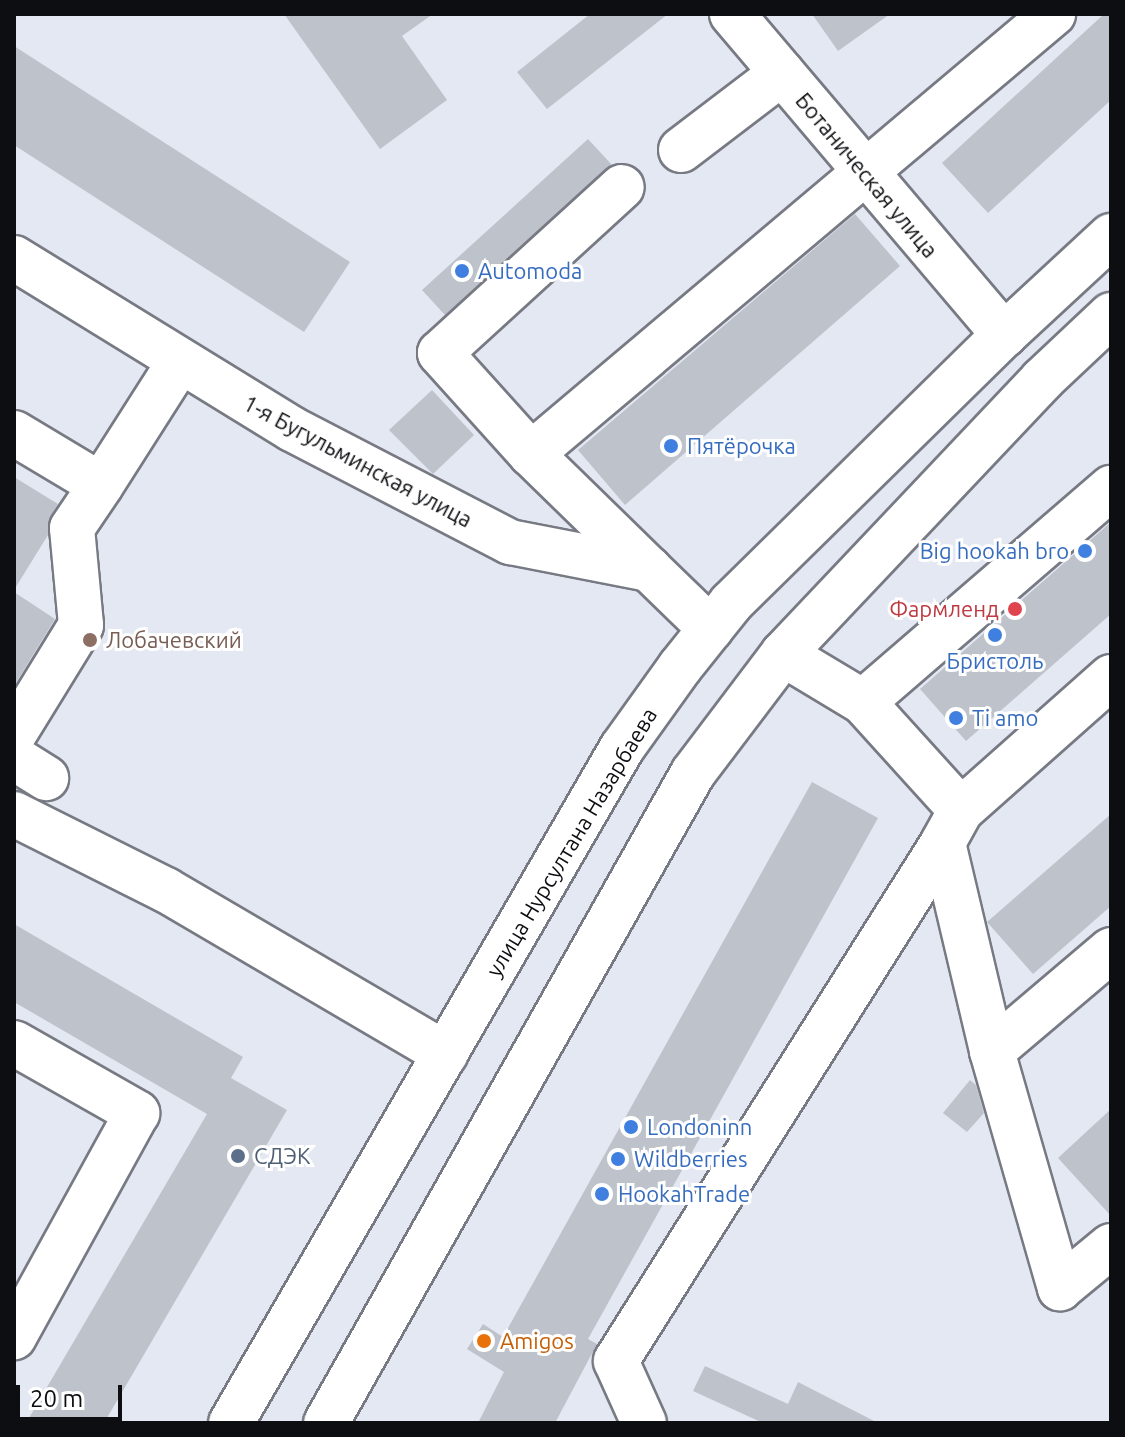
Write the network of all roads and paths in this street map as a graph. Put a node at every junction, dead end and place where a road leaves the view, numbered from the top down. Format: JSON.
{"nodes":[{"id":1,"x":732,"y":14,"type":"edge"},
{"id":2,"x":1053,"y":14,"type":"edge"},
{"id":3,"x":782,"y":73,"type":"junction"},
{"id":4,"x":681,"y":150,"type":"dead end"},
{"id":5,"x":865,"y":173,"type":"junction"},
{"id":6,"x":622,"y":187,"type":"dead end"},
{"id":7,"x":1111,"y":236,"type":"edge"},
{"id":8,"x":14,"y":258,"type":"edge"},
{"id":9,"x":1111,"y":315,"type":"edge"},
{"id":10,"x":1004,"y":335,"type":"junction"},
{"id":11,"x":180,"y":361,"type":"junction"},
{"id":12,"x":14,"y":433,"type":"edge"},
{"id":13,"x":531,"y":454,"type":"junction"},
{"id":14,"x":101,"y":485,"type":"junction"},
{"id":15,"x":1111,"y":488,"type":"edge"},
{"id":16,"x":649,"y":569,"type":"junction"},
{"id":17,"x":711,"y":629,"type":"junction"},
{"id":18,"x":783,"y":654,"type":"junction"},
{"id":19,"x":1111,"y":677,"type":"edge"},
{"id":20,"x":863,"y":702,"type":"junction"},
{"id":21,"x":14,"y":734,"type":"edge"},
{"id":22,"x":18,"y":822,"type":"edge"},
{"id":23,"x":952,"y":827,"type":"junction"},
{"id":24,"x":1111,"y":950,"type":"edge"},
{"id":25,"x":14,"y":1043,"type":"edge"},
{"id":26,"x":992,"y":1051,"type":"junction"},
{"id":27,"x":445,"y":1054,"type":"junction"},
{"id":28,"x":1111,"y":1246,"type":"edge"},
{"id":29,"x":14,"y":1337,"type":"edge"},
{"id":30,"x":231,"y":1423,"type":"edge"},
{"id":31,"x":326,"y":1423,"type":"edge"},
{"id":32,"x":644,"y":1423,"type":"edge"}],
"edges":[{"from":1,"to":3,"type":"main road","name":"Ботаническая улица"},
{"from":2,"to":5,"type":"main road"},
{"from":3,"to":4,"type":"main road"},
{"from":3,"to":5,"type":"main road","name":"Ботаническая улица"},
{"from":5,"to":10,"type":"main road","name":"Ботаническая улица"},
{"from":5,"to":13,"type":"main road"},
{"from":6,"to":13,"type":"main road"},
{"from":7,"to":10,"type":"main road","name":"улица Нурсултана Назарбаева"},
{"from":8,"to":11,"type":"main road","name":"1-я Бугульминская улица"},
{"from":9,"to":18,"type":"main road"},
{"from":10,"to":17,"type":"main road","name":"улица Нурсултана Назарбаева"},
{"from":11,"to":14,"type":"main road"},
{"from":11,"to":16,"type":"main road","name":"1-я Бугульминская улица"},
{"from":12,"to":14,"type":"main road"},
{"from":13,"to":16,"type":"main road"},
{"from":14,"to":21,"type":"main road"},
{"from":15,"to":20,"type":"main road"},
{"from":16,"to":17,"type":"main road"},
{"from":17,"to":27,"type":"main road","name":"улица Нурсултана Назарбаева"},
{"from":18,"to":20,"type":"main road"},
{"from":18,"to":31,"type":"main road"},
{"from":19,"to":23,"type":"main road"},
{"from":20,"to":23,"type":"main road"},
{"from":22,"to":27,"type":"main road"},
{"from":23,"to":26,"type":"main road"},
{"from":23,"to":32,"type":"main road"},
{"from":24,"to":26,"type":"main road"},
{"from":25,"to":29,"type":"main road"},
{"from":26,"to":28,"type":"main road"},
{"from":27,"to":30,"type":"main road","name":"улица Нурсултана Назарбаева"}]}
